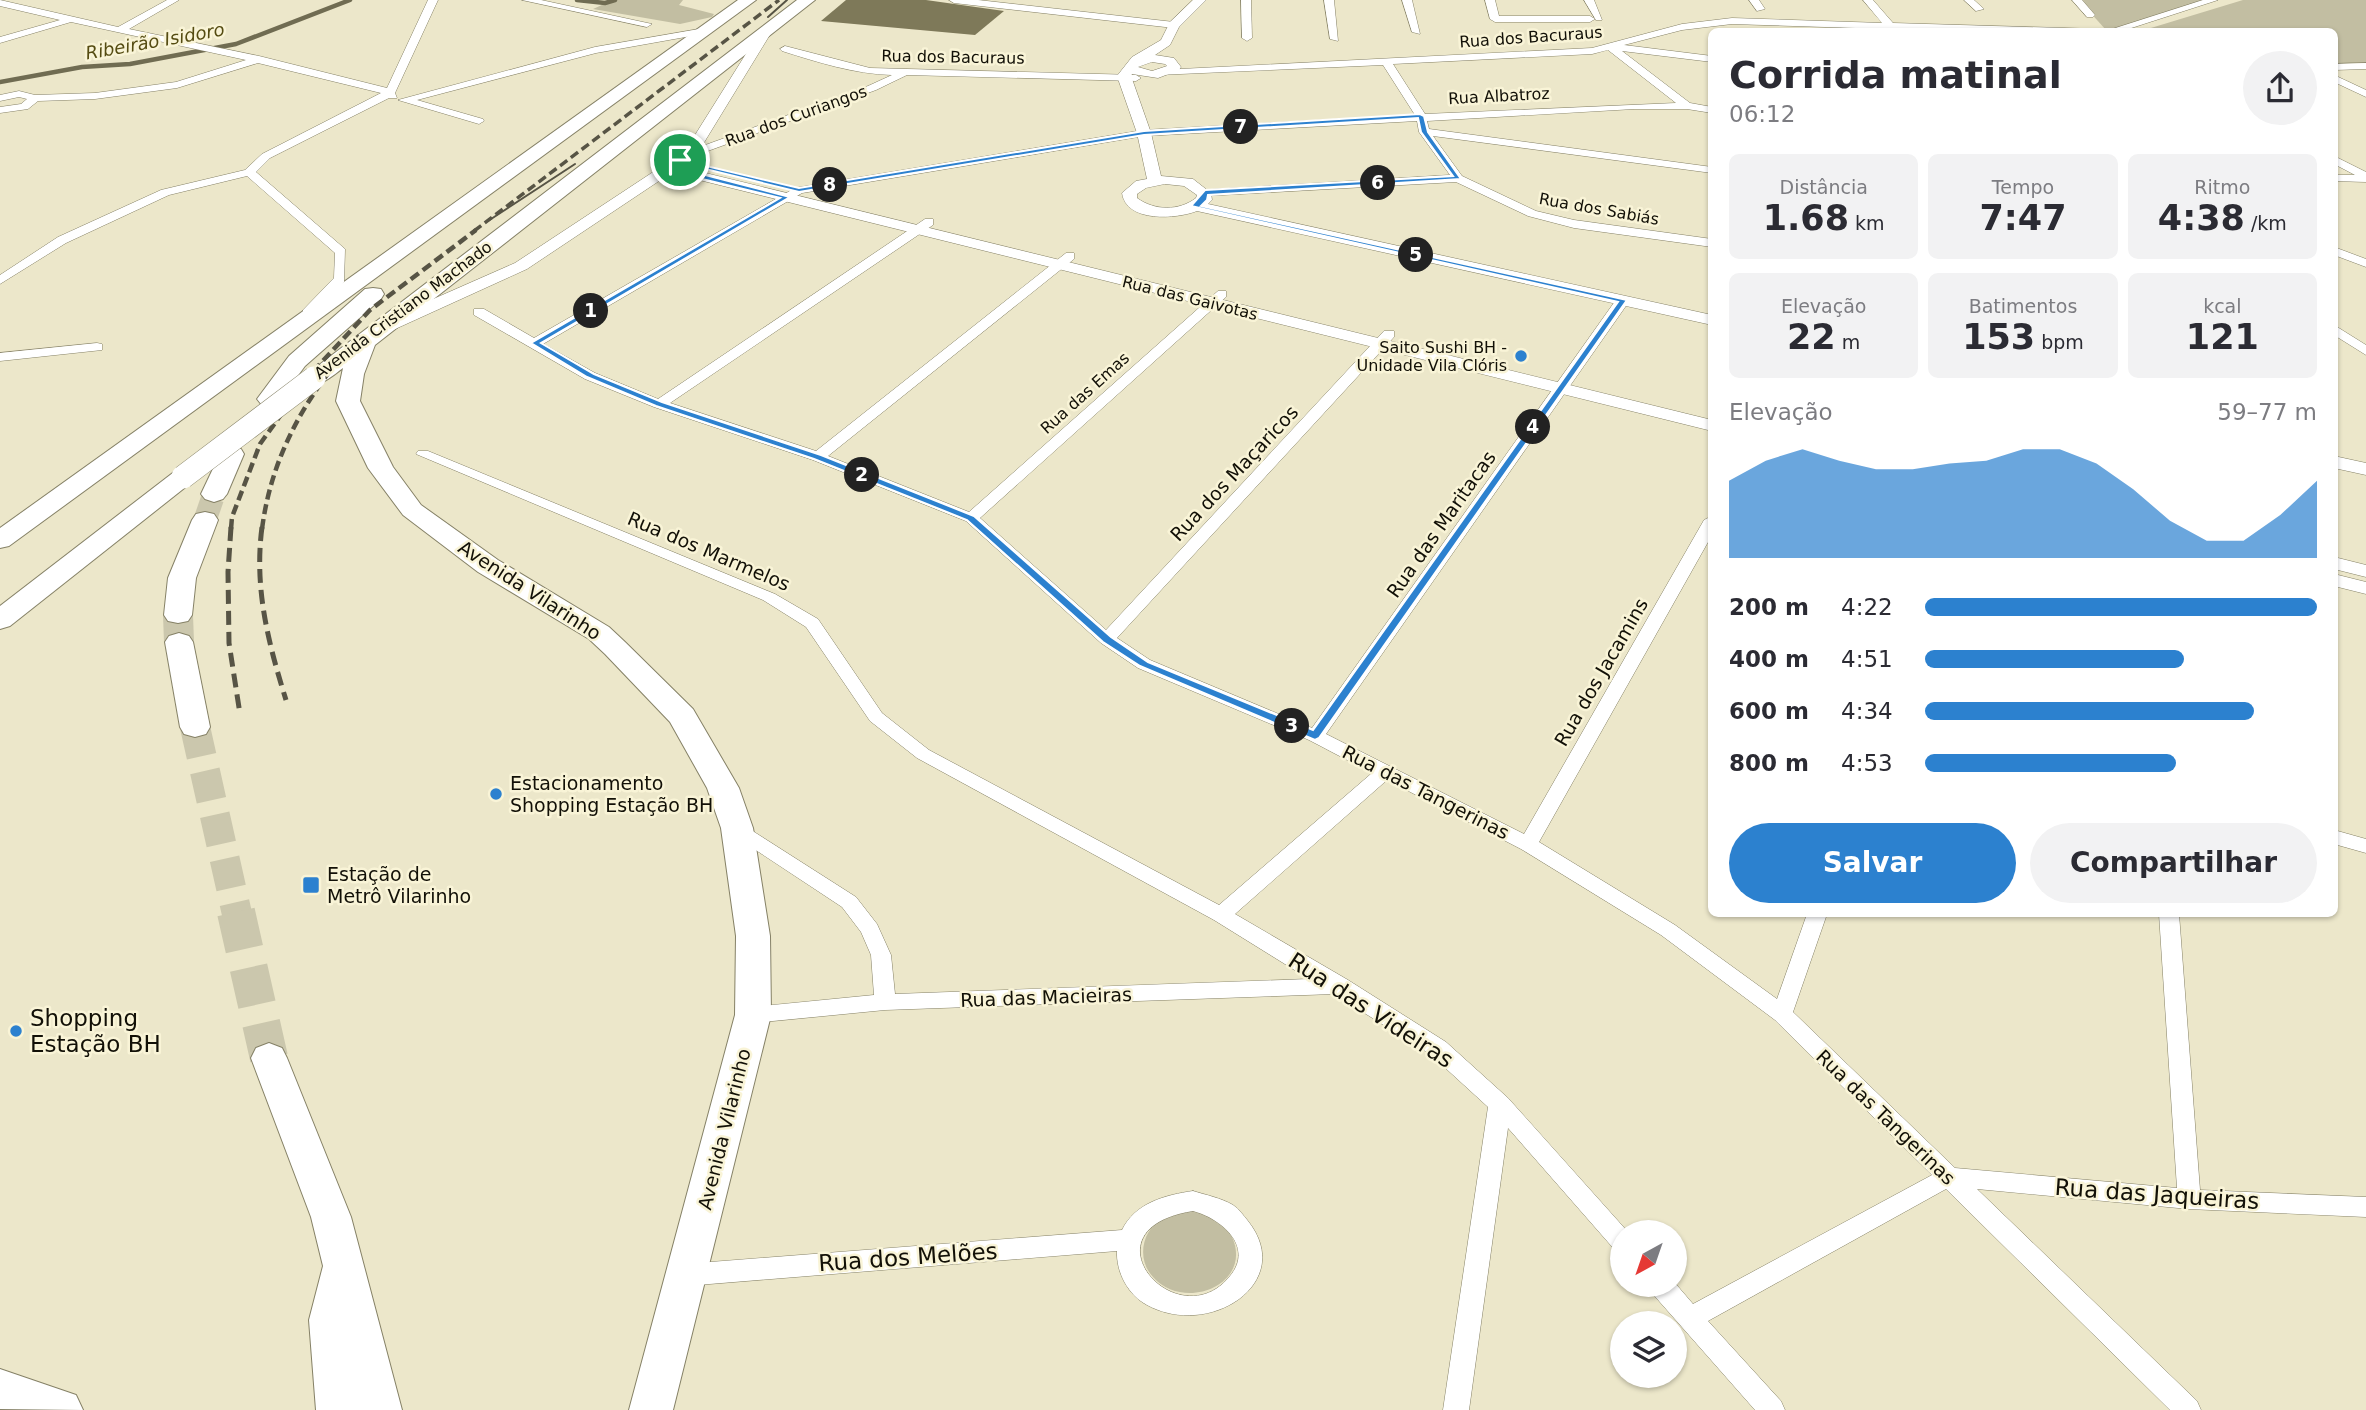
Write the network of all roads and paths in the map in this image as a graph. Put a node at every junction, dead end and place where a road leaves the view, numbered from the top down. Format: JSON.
{"nodes":[{"id":1,"x":28,"y":0,"type":"edge"},
{"id":2,"x":174,"y":0,"type":"edge"},
{"id":3,"x":433,"y":0,"type":"edge"},
{"id":4,"x":527,"y":0,"type":"edge"},
{"id":5,"x":748,"y":0,"type":"edge"},
{"id":6,"x":766,"y":0,"type":"edge"},
{"id":7,"x":807,"y":0,"type":"edge"},
{"id":8,"x":954,"y":0,"type":"edge"},
{"id":9,"x":1198,"y":0,"type":"edge"},
{"id":10,"x":1246,"y":0,"type":"edge"},
{"id":11,"x":1329,"y":0,"type":"edge"},
{"id":12,"x":1407,"y":0,"type":"edge"},
{"id":13,"x":1490,"y":0,"type":"edge"},
{"id":14,"x":1589,"y":0,"type":"edge"},
{"id":15,"x":1868,"y":0,"type":"edge"},
{"id":16,"x":1969,"y":0,"type":"edge"},
{"id":17,"x":2077,"y":0,"type":"edge"},
{"id":18,"x":2213,"y":0,"type":"edge"},
{"id":19,"x":0,"y":3,"type":"edge"},
{"id":20,"x":1979,"y":9,"type":"dead end"},
{"id":21,"x":2090,"y":15,"type":"dead end"},
{"id":22,"x":86,"y":16,"type":"junction"},
{"id":23,"x":70,"y":20,"type":"junction"},
{"id":24,"x":647,"y":24,"type":"dead end"},
{"id":25,"x":1886,"y":24,"type":"junction"},
{"id":26,"x":1174,"y":25,"type":"junction"},
{"id":27,"x":1892,"y":28,"type":"edge"},
{"id":28,"x":1992,"y":28,"type":"edge"},
{"id":29,"x":2120,"y":28,"type":"edge"},
{"id":30,"x":127,"y":30,"type":"junction"},
{"id":31,"x":705,"y":31,"type":"junction"},
{"id":32,"x":1417,"y":32,"type":"dead end"},
{"id":33,"x":765,"y":33,"type":"junction"},
{"id":34,"x":1247,"y":38,"type":"dead end"},
{"id":35,"x":1335,"y":39,"type":"dead end"},
{"id":36,"x":0,"y":40,"type":"edge"},
{"id":37,"x":1166,"y":42,"type":"junction"},
{"id":38,"x":1611,"y":47,"type":"junction"},
{"id":39,"x":785,"y":49,"type":"dead end"},
{"id":40,"x":259,"y":59,"type":"junction"},
{"id":41,"x":1708,"y":59,"type":"edge"},
{"id":42,"x":1386,"y":61,"type":"junction"},
{"id":43,"x":1171,"y":62,"type":"junction"},
{"id":44,"x":241,"y":65,"type":"junction"},
{"id":45,"x":2366,"y":66,"type":"edge"},
{"id":46,"x":2338,"y":67,"type":"edge"},
{"id":47,"x":913,"y":71,"type":"junction"},
{"id":48,"x":1217,"y":71,"type":"junction"},
{"id":49,"x":1137,"y":73,"type":"junction"},
{"id":50,"x":2338,"y":80,"type":"edge"},
{"id":51,"x":353,"y":94,"type":"dead end"},
{"id":52,"x":2366,"y":94,"type":"edge"},
{"id":53,"x":365,"y":97,"type":"dead end"},
{"id":54,"x":396,"y":97,"type":"junction"},
{"id":55,"x":0,"y":98,"type":"edge"},
{"id":56,"x":35,"y":98,"type":"junction"},
{"id":57,"x":376,"y":100,"type":"junction"},
{"id":58,"x":1687,"y":107,"type":"junction"},
{"id":59,"x":0,"y":110,"type":"edge"},
{"id":60,"x":1708,"y":110,"type":"edge"},
{"id":61,"x":1420,"y":116,"type":"junction"},
{"id":62,"x":479,"y":121,"type":"dead end"},
{"id":63,"x":1424,"y":132,"type":"junction"},
{"id":64,"x":1144,"y":133,"type":"junction"},
{"id":65,"x":679,"y":161,"type":"junction"},
{"id":66,"x":2338,"y":161,"type":"edge"},
{"id":67,"x":1708,"y":169,"type":"edge"},
{"id":68,"x":249,"y":172,"type":"junction"},
{"id":69,"x":1458,"y":178,"type":"junction"},
{"id":70,"x":2338,"y":178,"type":"edge"},
{"id":71,"x":2366,"y":178,"type":"edge"},
{"id":72,"x":1155,"y":180,"type":"junction"},
{"id":73,"x":793,"y":194,"type":"junction"},
{"id":74,"x":1200,"y":200,"type":"junction"},
{"id":75,"x":924,"y":226,"type":"junction"},
{"id":76,"x":1708,"y":242,"type":"edge"},
{"id":77,"x":2338,"y":252,"type":"edge"},
{"id":78,"x":1064,"y":260,"type":"junction"},
{"id":79,"x":2366,"y":263,"type":"edge"},
{"id":80,"x":0,"y":280,"type":"edge"},
{"id":81,"x":1217,"y":299,"type":"junction"},
{"id":82,"x":1623,"y":300,"type":"junction"},
{"id":83,"x":479,"y":312,"type":"dead end"},
{"id":84,"x":1708,"y":319,"type":"edge"},
{"id":85,"x":293,"y":329,"type":"junction"},
{"id":86,"x":2338,"y":332,"type":"edge"},
{"id":87,"x":376,"y":333,"type":"junction"},
{"id":88,"x":1384,"y":339,"type":"junction"},
{"id":89,"x":535,"y":343,"type":"junction"},
{"id":90,"x":97,"y":347,"type":"dead end"},
{"id":91,"x":2366,"y":351,"type":"edge"},
{"id":92,"x":0,"y":356,"type":"edge"},
{"id":93,"x":1564,"y":383,"type":"junction"},
{"id":94,"x":269,"y":399,"type":"dead end"},
{"id":95,"x":659,"y":404,"type":"junction"},
{"id":96,"x":1708,"y":412,"type":"edge"},
{"id":97,"x":1708,"y":425,"type":"edge"},
{"id":98,"x":232,"y":454,"type":"dead end"},
{"id":99,"x":423,"y":454,"type":"dead end"},
{"id":100,"x":818,"y":457,"type":"junction"},
{"id":101,"x":2338,"y":463,"type":"edge"},
{"id":102,"x":2366,"y":469,"type":"edge"},
{"id":103,"x":214,"y":494,"type":"tunnel mouth"},
{"id":104,"x":971,"y":518,"type":"junction"},
{"id":105,"x":205,"y":520,"type":"tunnel mouth"},
{"id":106,"x":1708,"y":527,"type":"edge"},
{"id":107,"x":0,"y":540,"type":"edge"},
{"id":108,"x":2338,"y":564,"type":"edge"},
{"id":109,"x":2366,"y":571,"type":"edge"},
{"id":110,"x":2338,"y":581,"type":"edge"},
{"id":111,"x":2366,"y":588,"type":"edge"},
{"id":112,"x":0,"y":620,"type":"edge"},
{"id":113,"x":1107,"y":639,"type":"junction"},
{"id":114,"x":195,"y":727,"type":"tunnel mouth"},
{"id":115,"x":1315,"y":736,"type":"junction"},
{"id":116,"x":1386,"y":771,"type":"junction"},
{"id":117,"x":737,"y":828,"type":"junction"},
{"id":118,"x":2338,"y":838,"type":"edge"},
{"id":119,"x":1528,"y":844,"type":"junction"},
{"id":120,"x":2366,"y":846,"type":"edge"},
{"id":121,"x":1221,"y":915,"type":"junction"},
{"id":122,"x":1816,"y":917,"type":"edge"},
{"id":123,"x":2169,"y":917,"type":"edge"},
{"id":124,"x":1341,"y":986,"type":"junction"},
{"id":125,"x":885,"y":1002,"type":"junction"},
{"id":126,"x":1782,"y":1014,"type":"junction"},
{"id":127,"x":753,"y":1015,"type":"junction"},
{"id":128,"x":269,"y":1058,"type":"tunnel mouth"},
{"id":129,"x":1500,"y":1104,"type":"junction"},
{"id":130,"x":1948,"y":1177,"type":"junction"},
{"id":131,"x":2189,"y":1199,"type":"junction"},
{"id":132,"x":2366,"y":1207,"type":"edge"},
{"id":133,"x":1610,"y":1228,"type":"edge"},
{"id":134,"x":1130,"y":1240,"type":"junction"},
{"id":135,"x":342,"y":1267,"type":"junction"},
{"id":136,"x":685,"y":1275,"type":"junction"},
{"id":137,"x":1671,"y":1297,"type":"edge"},
{"id":138,"x":1690,"y":1318,"type":"junction"},
{"id":139,"x":0,"y":1389,"type":"edge"},
{"id":140,"x":61,"y":1410,"type":"edge"},
{"id":141,"x":338,"y":1410,"type":"edge"},
{"id":142,"x":380,"y":1410,"type":"edge"},
{"id":143,"x":651,"y":1410,"type":"edge"},
{"id":144,"x":1456,"y":1410,"type":"edge"},
{"id":145,"x":1772,"y":1410,"type":"edge"},
{"id":146,"x":2188,"y":1410,"type":"edge"}],
"edges":[{"from":1,"to":22,"type":"street"},
{"from":2,"to":30,"type":"street"},
{"from":3,"to":54,"type":"street"},
{"from":4,"to":24,"type":"street"},
{"from":5,"to":31,"type":"highway"},
{"from":6,"to":94,"type":"highway"},
{"from":7,"to":33,"type":"highway","name":"Avenida Cristiano Machado"},
{"from":8,"to":26,"type":"street"},
{"from":9,"to":26,"type":"street"},
{"from":10,"to":34,"type":"street"},
{"from":11,"to":35,"type":"street"},
{"from":12,"to":32,"type":"street"},
{"from":13,"to":14,"type":"street","name":"Rua dos Bacuraus"},
{"from":15,"to":25,"type":"street"},
{"from":16,"to":20,"type":"street"},
{"from":17,"to":21,"type":"street"},
{"from":18,"to":29,"type":"street"},
{"from":19,"to":23,"type":"street"},
{"from":22,"to":23,"type":"street"},
{"from":22,"to":30,"type":"street"},
{"from":23,"to":30,"type":"street"},
{"from":23,"to":36,"type":"street"},
{"from":25,"to":27,"type":"street"},
{"from":25,"to":28,"type":"street","name":"Rua dos Bacuraus"},
{"from":25,"to":38,"type":"street","name":"Rua dos Bacuraus"},
{"from":26,"to":37,"type":"street"},
{"from":30,"to":40,"type":"street"},
{"from":31,"to":54,"type":"street"},
{"from":31,"to":85,"type":"highway"},
{"from":33,"to":65,"type":"street"},
{"from":33,"to":87,"type":"highway","name":"Avenida Cristiano Machado"},
{"from":37,"to":43,"type":"street"},
{"from":37,"to":49,"type":"street"},
{"from":38,"to":41,"type":"street"},
{"from":38,"to":42,"type":"street","name":"Rua dos Bacuraus"},
{"from":38,"to":58,"type":"street"},
{"from":39,"to":47,"type":"street","name":"Rua dos Bacuraus"},
{"from":40,"to":44,"type":"street"},
{"from":40,"to":54,"type":"street"},
{"from":42,"to":48,"type":"street","name":"Rua dos Bacuraus"},
{"from":42,"to":61,"type":"street","name":"Rua dos Sabiás"},
{"from":43,"to":48,"type":"street","name":"Rua dos Bacuraus"},
{"from":43,"to":49,"type":"street"},
{"from":43,"to":49,"type":"street"},
{"from":44,"to":51,"type":"street"},
{"from":44,"to":56,"type":"street"},
{"from":45,"to":46,"type":"street"},
{"from":47,"to":49,"type":"street","name":"Rua dos Bacuraus"},
{"from":47,"to":65,"type":"street","name":"Rua dos Curiangos"},
{"from":48,"to":49,"type":"street","name":"Rua dos Bacuraus"},
{"from":49,"to":64,"type":"street"},
{"from":50,"to":52,"type":"street"},
{"from":53,"to":57,"type":"street"},
{"from":54,"to":57,"type":"street"},
{"from":54,"to":62,"type":"street"},
{"from":55,"to":56,"type":"street"},
{"from":56,"to":59,"type":"street"},
{"from":57,"to":68,"type":"street"},
{"from":58,"to":60,"type":"street","name":"Rua Albatroz"},
{"from":58,"to":61,"type":"street","name":"Rua Albatroz"},
{"from":61,"to":63,"type":"street","name":"Rua dos Sabiás"},
{"from":61,"to":64,"type":"street","name":"Rua Albatroz"},
{"from":63,"to":67,"type":"street"},
{"from":63,"to":69,"type":"street","name":"Rua dos Sabiás"},
{"from":64,"to":72,"type":"street"},
{"from":64,"to":73,"type":"street","name":"Rua Albatroz"},
{"from":65,"to":73,"type":"street","name":"Rua das Gaivotas"},
{"from":65,"to":87,"type":"street","name":"Rua dos Curiangos"},
{"from":66,"to":71,"type":"street"},
{"from":68,"to":80,"type":"street"},
{"from":68,"to":85,"type":"street"},
{"from":69,"to":74,"type":"street"},
{"from":69,"to":76,"type":"street","name":"Rua dos Sabiás"},
{"from":70,"to":71,"type":"street"},
{"from":72,"to":74,"type":"street"},
{"from":72,"to":74,"type":"street"},
{"from":73,"to":75,"type":"street","name":"Rua das Gaivotas"},
{"from":73,"to":89,"type":"street","name":"Rua Albatroz"},
{"from":74,"to":82,"type":"street"},
{"from":75,"to":78,"type":"street","name":"Rua das Gaivotas"},
{"from":75,"to":95,"type":"street"},
{"from":77,"to":79,"type":"street"},
{"from":78,"to":81,"type":"street","name":"Rua das Gaivotas"},
{"from":78,"to":100,"type":"street"},
{"from":81,"to":88,"type":"street","name":"Rua das Gaivotas"},
{"from":81,"to":104,"type":"street","name":"Rua das Emas"},
{"from":82,"to":84,"type":"street"},
{"from":82,"to":93,"type":"street","name":"Rua das Maritacas"},
{"from":83,"to":89,"type":"street","name":"Rua das Tangerinas"},
{"from":85,"to":107,"type":"highway"},
{"from":86,"to":91,"type":"street"},
{"from":87,"to":112,"type":"highway","name":"Avenida Cristiano Machado","bridge":true},
{"from":87,"to":117,"type":"highway","name":"Avenida Vilarinho"},
{"from":88,"to":93,"type":"street","name":"Rua das Gaivotas"},
{"from":88,"to":113,"type":"street","name":"Rua dos Maçaricos"},
{"from":89,"to":95,"type":"street","name":"Rua das Tangerinas"},
{"from":90,"to":92,"type":"street"},
{"from":93,"to":96,"type":"street","name":"Rua das Gaivotas"},
{"from":93,"to":97,"type":"street","name":"Rua das Gaivotas"},
{"from":93,"to":115,"type":"street","name":"Rua das Maritacas"},
{"from":95,"to":100,"type":"street","name":"Rua das Tangerinas"},
{"from":98,"to":103,"type":"highway"},
{"from":99,"to":121,"type":"street","name":"Rua dos Marmelos"},
{"from":100,"to":104,"type":"street","name":"Rua das Tangerinas"},
{"from":101,"to":102,"type":"street"},
{"from":104,"to":113,"type":"street","name":"Rua das Tangerinas"},
{"from":105,"to":114,"type":"highway"},
{"from":106,"to":119,"type":"street","name":"Rua dos Jacamins"},
{"from":108,"to":109,"type":"street"},
{"from":110,"to":111,"type":"street"},
{"from":113,"to":115,"type":"street","name":"Rua das Tangerinas"},
{"from":115,"to":116,"type":"street","name":"Rua das Tangerinas"},
{"from":116,"to":119,"type":"street","name":"Rua das Tangerinas"},
{"from":116,"to":121,"type":"street"},
{"from":117,"to":125,"type":"street"},
{"from":117,"to":127,"type":"highway","name":"Avenida Vilarinho"},
{"from":118,"to":120,"type":"street"},
{"from":119,"to":126,"type":"street","name":"Rua das Tangerinas"},
{"from":121,"to":124,"type":"street","name":"Rua das Videiras"},
{"from":122,"to":126,"type":"street"},
{"from":123,"to":131,"type":"street"},
{"from":124,"to":125,"type":"street","name":"Rua das Macieiras"},
{"from":124,"to":129,"type":"street","name":"Rua das Videiras"},
{"from":125,"to":127,"type":"street","name":"Rua das Macieiras"},
{"from":126,"to":130,"type":"street","name":"Rua das Tangerinas"},
{"from":127,"to":136,"type":"highway","name":"Avenida Vilarinho"},
{"from":128,"to":135,"type":"highway"},
{"from":129,"to":133,"type":"street","name":"Rua das Videiras"},
{"from":129,"to":144,"type":"street"},
{"from":130,"to":131,"type":"street","name":"Rua das Jaqueiras"},
{"from":130,"to":138,"type":"street"},
{"from":130,"to":146,"type":"street","name":"Rua das Tangerinas"},
{"from":131,"to":132,"type":"street","name":"Rua das Jaqueiras"},
{"from":134,"to":134,"type":"street"},
{"from":134,"to":136,"type":"street","name":"Rua dos Melões"},
{"from":135,"to":141,"type":"highway"},
{"from":135,"to":142,"type":"highway"},
{"from":136,"to":143,"type":"highway","name":"Avenida Vilarinho"},
{"from":137,"to":138,"type":"street"},
{"from":138,"to":145,"type":"street"},
{"from":139,"to":140,"type":"highway"}]}
